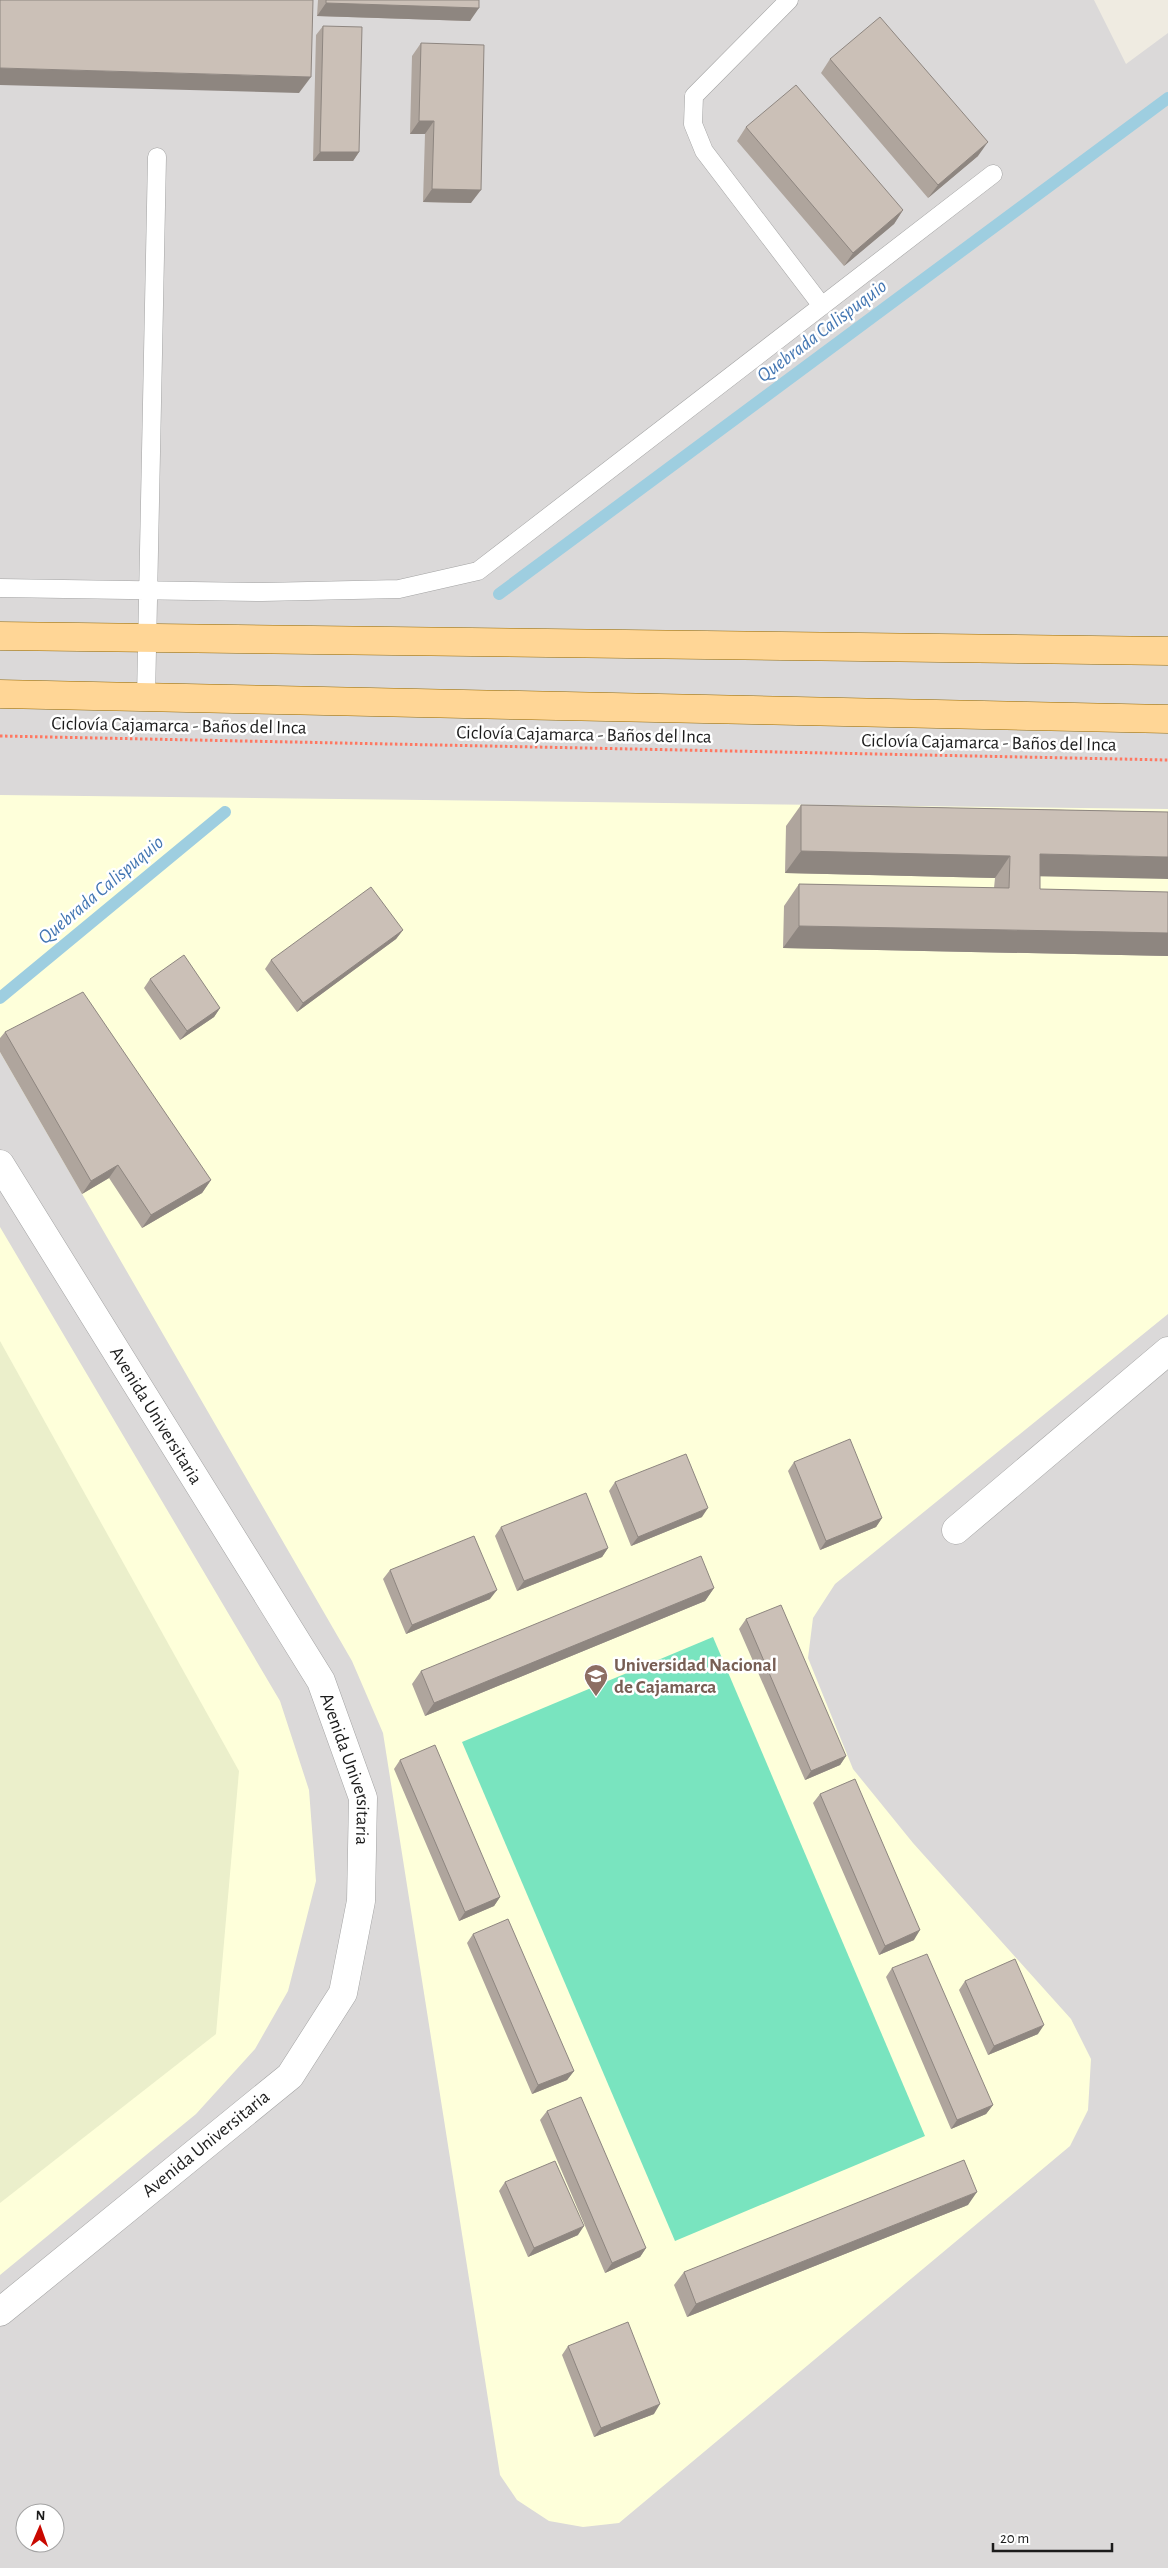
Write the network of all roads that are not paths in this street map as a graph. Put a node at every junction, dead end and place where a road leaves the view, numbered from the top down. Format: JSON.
{"nodes":[{"id":1,"x":789,"y":0,"type":"edge"},
{"id":2,"x":157,"y":157,"type":"dead end"},
{"id":3,"x":993,"y":174,"type":"dead end"},
{"id":4,"x":822,"y":306,"type":"junction"},
{"id":5,"x":0,"y":588,"type":"edge"},
{"id":6,"x":149,"y":590,"type":"junction"},
{"id":7,"x":0,"y":636,"type":"edge"},
{"id":8,"x":146,"y":639,"type":"junction"},
{"id":9,"x":1168,"y":651,"type":"edge"},
{"id":10,"x":0,"y":694,"type":"edge"},
{"id":11,"x":146,"y":698,"type":"junction"},
{"id":12,"x":1168,"y":719,"type":"edge"},
{"id":13,"x":0,"y":1164,"type":"edge"},
{"id":14,"x":1168,"y":1351,"type":"edge"},
{"id":15,"x":956,"y":1530,"type":"dead end"},
{"id":16,"x":0,"y":2312,"type":"edge"}],
"edges":[{"from":1,"to":4,"type":"lane"},
{"from":2,"to":6,"type":"lane"},
{"from":3,"to":4,"type":"lane"},
{"from":4,"to":6,"type":"lane"},
{"from":5,"to":6,"type":"lane"},
{"from":6,"to":8,"type":"lane"},
{"from":7,"to":8,"type":"main road"},
{"from":8,"to":9,"type":"main road"},
{"from":8,"to":11,"type":"lane"},
{"from":10,"to":11,"type":"main road"},
{"from":11,"to":12,"type":"main road"},
{"from":13,"to":16,"type":"street","name":"Avenida Universitaria"},
{"from":14,"to":15,"type":"street"}]}
